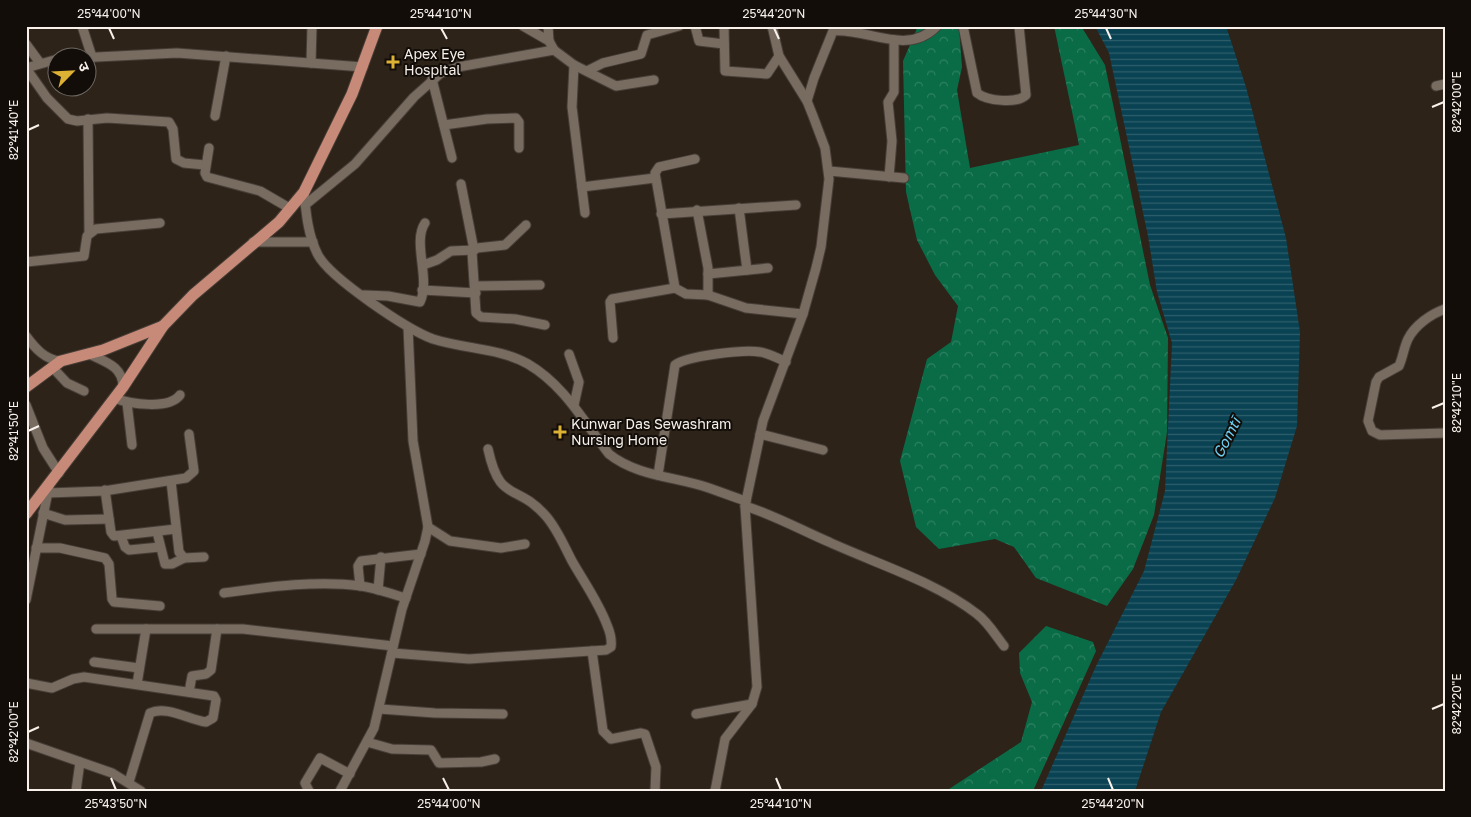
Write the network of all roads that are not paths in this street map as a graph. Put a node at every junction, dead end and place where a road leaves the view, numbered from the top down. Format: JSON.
{"nodes":[{"id":1,"x":82,"y":26,"type":"edge"},
{"id":2,"x":312,"y":26,"type":"edge"},
{"id":3,"x":377,"y":26,"type":"edge"},
{"id":4,"x":523,"y":26,"type":"edge"},
{"id":5,"x":548,"y":26,"type":"edge"},
{"id":6,"x":679,"y":26,"type":"edge"},
{"id":7,"x":695,"y":26,"type":"edge"},
{"id":8,"x":724,"y":26,"type":"edge"},
{"id":9,"x":772,"y":26,"type":"edge"},
{"id":10,"x":869,"y":26,"type":"edge"},
{"id":11,"x":937,"y":26,"type":"edge"},
{"id":12,"x":963,"y":26,"type":"edge"},
{"id":13,"x":1019,"y":26,"type":"edge"},
{"id":14,"x":868,"y":36,"type":"junction"},
{"id":15,"x":894,"y":40,"type":"junction"},
{"id":16,"x":549,"y":41,"type":"junction"},
{"id":17,"x":26,"y":44,"type":"edge"},
{"id":18,"x":724,"y":44,"type":"junction"},
{"id":19,"x":89,"y":48,"type":"edge"},
{"id":20,"x":554,"y":50,"type":"junction"},
{"id":21,"x":98,"y":56,"type":"edge"},
{"id":22,"x":226,"y":56,"type":"junction"},
{"id":23,"x":779,"y":56,"type":"junction"},
{"id":24,"x":48,"y":61,"type":"edge"},
{"id":25,"x":40,"y":63,"type":"junction"},
{"id":26,"x":311,"y":63,"type":"junction"},
{"id":27,"x":574,"y":65,"type":"junction"},
{"id":28,"x":363,"y":66,"type":"junction"},
{"id":29,"x":26,"y":68,"type":"edge"},
{"id":30,"x":587,"y":71,"type":"junction"},
{"id":31,"x":432,"y":79,"type":"junction"},
{"id":32,"x":654,"y":80,"type":"dead end"},
{"id":33,"x":807,"y":101,"type":"junction"},
{"id":34,"x":214,"y":116,"type":"dead end"},
{"id":35,"x":88,"y":119,"type":"junction"},
{"id":36,"x":444,"y":125,"type":"junction"},
{"id":37,"x":209,"y":148,"type":"dead end"},
{"id":38,"x":519,"y":148,"type":"dead end"},
{"id":39,"x":452,"y":158,"type":"dead end"},
{"id":40,"x":695,"y":159,"type":"dead end"},
{"id":41,"x":205,"y":165,"type":"junction"},
{"id":42,"x":829,"y":171,"type":"junction"},
{"id":43,"x":889,"y":177,"type":"junction"},
{"id":44,"x":655,"y":178,"type":"junction"},
{"id":45,"x":904,"y":178,"type":"dead end"},
{"id":46,"x":461,"y":184,"type":"dead end"},
{"id":47,"x":582,"y":187,"type":"junction"},
{"id":48,"x":304,"y":192,"type":"junction"},
{"id":49,"x":305,"y":205,"type":"junction"},
{"id":50,"x":796,"y":205,"type":"dead end"},
{"id":51,"x":739,"y":208,"type":"junction"},
{"id":52,"x":291,"y":209,"type":"junction"},
{"id":53,"x":697,"y":210,"type":"junction"},
{"id":54,"x":585,"y":213,"type":"dead end"},
{"id":55,"x":661,"y":214,"type":"junction"},
{"id":56,"x":160,"y":223,"type":"dead end"},
{"id":57,"x":425,"y":223,"type":"dead end"},
{"id":58,"x":526,"y":225,"type":"dead end"},
{"id":59,"x":89,"y":233,"type":"junction"},
{"id":60,"x":253,"y":242,"type":"junction"},
{"id":61,"x":313,"y":242,"type":"junction"},
{"id":62,"x":474,"y":250,"type":"junction"},
{"id":63,"x":26,"y":262,"type":"edge"},
{"id":64,"x":423,"y":265,"type":"junction"},
{"id":65,"x":768,"y":268,"type":"dead end"},
{"id":66,"x":747,"y":270,"type":"junction"},
{"id":67,"x":708,"y":274,"type":"junction"},
{"id":68,"x":540,"y":285,"type":"dead end"},
{"id":69,"x":675,"y":288,"type":"junction"},
{"id":70,"x":422,"y":290,"type":"junction"},
{"id":71,"x":475,"y":290,"type":"junction"},
{"id":72,"x":363,"y":295,"type":"junction"},
{"id":73,"x":708,"y":295,"type":"junction"},
{"id":74,"x":1445,"y":309,"type":"edge"},
{"id":75,"x":804,"y":314,"type":"junction"},
{"id":76,"x":545,"y":325,"type":"dead end"},
{"id":77,"x":163,"y":326,"type":"junction"},
{"id":78,"x":408,"y":327,"type":"junction"},
{"id":79,"x":26,"y":336,"type":"edge"},
{"id":80,"x":613,"y":338,"type":"dead end"},
{"id":81,"x":89,"y":354,"type":"junction"},
{"id":82,"x":569,"y":354,"type":"dead end"},
{"id":83,"x":786,"y":362,"type":"junction"},
{"id":84,"x":57,"y":364,"type":"junction"},
{"id":85,"x":26,"y":387,"type":"edge"},
{"id":86,"x":123,"y":387,"type":"junction"},
{"id":87,"x":84,"y":391,"type":"dead end"},
{"id":88,"x":180,"y":395,"type":"dead end"},
{"id":89,"x":114,"y":398,"type":"junction"},
{"id":90,"x":127,"y":403,"type":"junction"},
{"id":91,"x":26,"y":405,"type":"edge"},
{"id":92,"x":574,"y":405,"type":"junction"},
{"id":93,"x":1445,"y":433,"type":"edge"},
{"id":94,"x":189,"y":434,"type":"dead end"},
{"id":95,"x":760,"y":434,"type":"junction"},
{"id":96,"x":132,"y":445,"type":"dead end"},
{"id":97,"x":488,"y":448,"type":"dead end"},
{"id":98,"x":824,"y":450,"type":"dead end"},
{"id":99,"x":58,"y":473,"type":"junction"},
{"id":100,"x":658,"y":475,"type":"junction"},
{"id":101,"x":171,"y":481,"type":"junction"},
{"id":102,"x":48,"y":490,"type":"junction"},
{"id":103,"x":105,"y":490,"type":"junction"},
{"id":104,"x":745,"y":504,"type":"junction"},
{"id":105,"x":43,"y":513,"type":"junction"},
{"id":106,"x":26,"y":514,"type":"edge"},
{"id":107,"x":109,"y":519,"type":"junction"},
{"id":108,"x":428,"y":527,"type":"junction"},
{"id":109,"x":176,"y":529,"type":"junction"},
{"id":110,"x":157,"y":532,"type":"junction"},
{"id":111,"x":121,"y":536,"type":"junction"},
{"id":112,"x":525,"y":544,"type":"dead end"},
{"id":113,"x":160,"y":547,"type":"junction"},
{"id":114,"x":36,"y":548,"type":"junction"},
{"id":115,"x":421,"y":554,"type":"junction"},
{"id":116,"x":204,"y":557,"type":"dead end"},
{"id":117,"x":381,"y":557,"type":"junction"},
{"id":118,"x":184,"y":558,"type":"junction"},
{"id":119,"x":360,"y":586,"type":"junction"},
{"id":120,"x":378,"y":590,"type":"junction"},
{"id":121,"x":224,"y":593,"type":"dead end"},
{"id":122,"x":406,"y":598,"type":"junction"},
{"id":123,"x":26,"y":600,"type":"edge"},
{"id":124,"x":160,"y":606,"type":"dead end"},
{"id":125,"x":217,"y":628,"type":"junction"},
{"id":126,"x":96,"y":629,"type":"dead end"},
{"id":127,"x":146,"y":629,"type":"junction"},
{"id":128,"x":1004,"y":646,"type":"dead end"},
{"id":129,"x":393,"y":650,"type":"junction"},
{"id":130,"x":592,"y":651,"type":"junction"},
{"id":131,"x":94,"y":662,"type":"dead end"},
{"id":132,"x":140,"y":668,"type":"junction"},
{"id":133,"x":26,"y":683,"type":"edge"},
{"id":134,"x":137,"y":684,"type":"junction"},
{"id":135,"x":189,"y":692,"type":"junction"},
{"id":136,"x":752,"y":704,"type":"junction"},
{"id":137,"x":380,"y":708,"type":"junction"},
{"id":138,"x":503,"y":714,"type":"dead end"},
{"id":139,"x":696,"y":714,"type":"dead end"},
{"id":140,"x":367,"y":742,"type":"junction"},
{"id":141,"x":26,"y":743,"type":"edge"},
{"id":142,"x":495,"y":759,"type":"dead end"},
{"id":143,"x":80,"y":762,"type":"junction"},
{"id":144,"x":350,"y":774,"type":"junction"},
{"id":145,"x":129,"y":782,"type":"junction"},
{"id":146,"x":76,"y":791,"type":"edge"},
{"id":147,"x":141,"y":791,"type":"edge"},
{"id":148,"x":309,"y":791,"type":"edge"},
{"id":149,"x":340,"y":791,"type":"edge"},
{"id":150,"x":655,"y":791,"type":"edge"},
{"id":151,"x":715,"y":791,"type":"edge"}],
"edges":[{"from":1,"to":19,"type":"street"},
{"from":2,"to":26,"type":"street"},
{"from":3,"to":28,"type":"main road"},
{"from":4,"to":16,"type":"street"},
{"from":5,"to":16,"type":"street"},
{"from":6,"to":30,"type":"street"},
{"from":7,"to":18,"type":"street"},
{"from":8,"to":18,"type":"street"},
{"from":9,"to":23,"type":"street"},
{"from":10,"to":14,"type":"street"},
{"from":11,"to":15,"type":"street"},
{"from":12,"to":13,"type":"street"},
{"from":14,"to":15,"type":"street"},
{"from":14,"to":33,"type":"street"},
{"from":15,"to":43,"type":"street"},
{"from":16,"to":20,"type":"street"},
{"from":17,"to":25,"type":"street"},
{"from":18,"to":23,"type":"street"},
{"from":20,"to":27,"type":"street"},
{"from":20,"to":31,"type":"street"},
{"from":21,"to":22,"type":"street"},
{"from":22,"to":26,"type":"street"},
{"from":22,"to":34,"type":"street"},
{"from":23,"to":33,"type":"street"},
{"from":24,"to":25,"type":"street"},
{"from":25,"to":29,"type":"street"},
{"from":26,"to":28,"type":"street"},
{"from":27,"to":30,"type":"street"},
{"from":27,"to":47,"type":"street"},
{"from":28,"to":48,"type":"main road"},
{"from":29,"to":35,"type":"street"},
{"from":30,"to":32,"type":"street"},
{"from":31,"to":36,"type":"street"},
{"from":31,"to":49,"type":"street"},
{"from":33,"to":42,"type":"street"},
{"from":35,"to":41,"type":"street"},
{"from":35,"to":59,"type":"street"},
{"from":36,"to":38,"type":"street"},
{"from":36,"to":39,"type":"street"},
{"from":37,"to":41,"type":"street"},
{"from":40,"to":44,"type":"street"},
{"from":41,"to":52,"type":"street"},
{"from":42,"to":43,"type":"street"},
{"from":42,"to":75,"type":"street"},
{"from":43,"to":45,"type":"street"},
{"from":44,"to":47,"type":"street"},
{"from":44,"to":55,"type":"street"},
{"from":46,"to":62,"type":"street"},
{"from":47,"to":54,"type":"street"},
{"from":48,"to":49,"type":"street"},
{"from":48,"to":52,"type":"main road"},
{"from":49,"to":61,"type":"street"},
{"from":50,"to":51,"type":"street"},
{"from":51,"to":53,"type":"street"},
{"from":51,"to":66,"type":"street"},
{"from":52,"to":60,"type":"main road"},
{"from":53,"to":55,"type":"street"},
{"from":53,"to":67,"type":"street"},
{"from":55,"to":69,"type":"street"},
{"from":56,"to":59,"type":"street"},
{"from":57,"to":64,"type":"street"},
{"from":58,"to":62,"type":"street"},
{"from":59,"to":63,"type":"street"},
{"from":60,"to":61,"type":"street"},
{"from":60,"to":77,"type":"main road"},
{"from":61,"to":72,"type":"street"},
{"from":62,"to":64,"type":"street"},
{"from":62,"to":71,"type":"street"},
{"from":64,"to":70,"type":"street"},
{"from":65,"to":66,"type":"street"},
{"from":66,"to":67,"type":"street"},
{"from":67,"to":73,"type":"street"},
{"from":68,"to":71,"type":"street"},
{"from":69,"to":73,"type":"street"},
{"from":69,"to":80,"type":"street"},
{"from":70,"to":71,"type":"street"},
{"from":70,"to":72,"type":"street"},
{"from":71,"to":76,"type":"street"},
{"from":72,"to":78,"type":"street"},
{"from":73,"to":75,"type":"street"},
{"from":74,"to":93,"type":"street"},
{"from":75,"to":83,"type":"street"},
{"from":77,"to":81,"type":"main road"},
{"from":77,"to":86,"type":"main road"},
{"from":78,"to":92,"type":"street"},
{"from":78,"to":108,"type":"street"},
{"from":79,"to":84,"type":"street"},
{"from":81,"to":84,"type":"main road"},
{"from":81,"to":86,"type":"street"},
{"from":82,"to":92,"type":"street"},
{"from":83,"to":95,"type":"street"},
{"from":83,"to":100,"type":"street"},
{"from":84,"to":85,"type":"main road"},
{"from":84,"to":87,"type":"street"},
{"from":86,"to":89,"type":"main road"},
{"from":88,"to":90,"type":"street"},
{"from":89,"to":90,"type":"street"},
{"from":89,"to":99,"type":"main road"},
{"from":90,"to":96,"type":"street"},
{"from":91,"to":99,"type":"street"},
{"from":92,"to":100,"type":"street"},
{"from":94,"to":101,"type":"street"},
{"from":95,"to":98,"type":"street"},
{"from":95,"to":104,"type":"street"},
{"from":97,"to":130,"type":"street"},
{"from":99,"to":102,"type":"main road"},
{"from":100,"to":104,"type":"street"},
{"from":101,"to":103,"type":"street"},
{"from":101,"to":109,"type":"street"},
{"from":102,"to":103,"type":"street"},
{"from":102,"to":105,"type":"street"},
{"from":102,"to":106,"type":"main road"},
{"from":103,"to":107,"type":"street"},
{"from":104,"to":128,"type":"street"},
{"from":104,"to":136,"type":"street"},
{"from":105,"to":107,"type":"street"},
{"from":105,"to":114,"type":"street"},
{"from":107,"to":111,"type":"street"},
{"from":108,"to":112,"type":"street"},
{"from":108,"to":115,"type":"street"},
{"from":109,"to":110,"type":"street"},
{"from":109,"to":118,"type":"street"},
{"from":110,"to":111,"type":"street"},
{"from":110,"to":113,"type":"street"},
{"from":111,"to":113,"type":"street"},
{"from":113,"to":118,"type":"street"},
{"from":114,"to":123,"type":"street"},
{"from":114,"to":124,"type":"street"},
{"from":115,"to":117,"type":"street"},
{"from":115,"to":122,"type":"street"},
{"from":116,"to":118,"type":"street"},
{"from":117,"to":119,"type":"street"},
{"from":117,"to":120,"type":"street"},
{"from":119,"to":120,"type":"street"},
{"from":119,"to":121,"type":"street"},
{"from":120,"to":122,"type":"street"},
{"from":122,"to":129,"type":"street"},
{"from":125,"to":127,"type":"street"},
{"from":125,"to":129,"type":"street"},
{"from":125,"to":135,"type":"street"},
{"from":126,"to":127,"type":"street"},
{"from":127,"to":132,"type":"street"},
{"from":129,"to":130,"type":"street"},
{"from":129,"to":137,"type":"street"},
{"from":130,"to":150,"type":"street"},
{"from":131,"to":132,"type":"street"},
{"from":132,"to":134,"type":"street"},
{"from":133,"to":134,"type":"street"},
{"from":134,"to":135,"type":"street"},
{"from":135,"to":145,"type":"street"},
{"from":136,"to":139,"type":"street"},
{"from":136,"to":151,"type":"street"},
{"from":137,"to":138,"type":"street"},
{"from":137,"to":140,"type":"street"},
{"from":140,"to":142,"type":"street"},
{"from":140,"to":144,"type":"street"},
{"from":141,"to":143,"type":"street"},
{"from":143,"to":145,"type":"street"},
{"from":143,"to":146,"type":"street"},
{"from":144,"to":148,"type":"street"},
{"from":144,"to":149,"type":"street"},
{"from":145,"to":147,"type":"street"}]}
